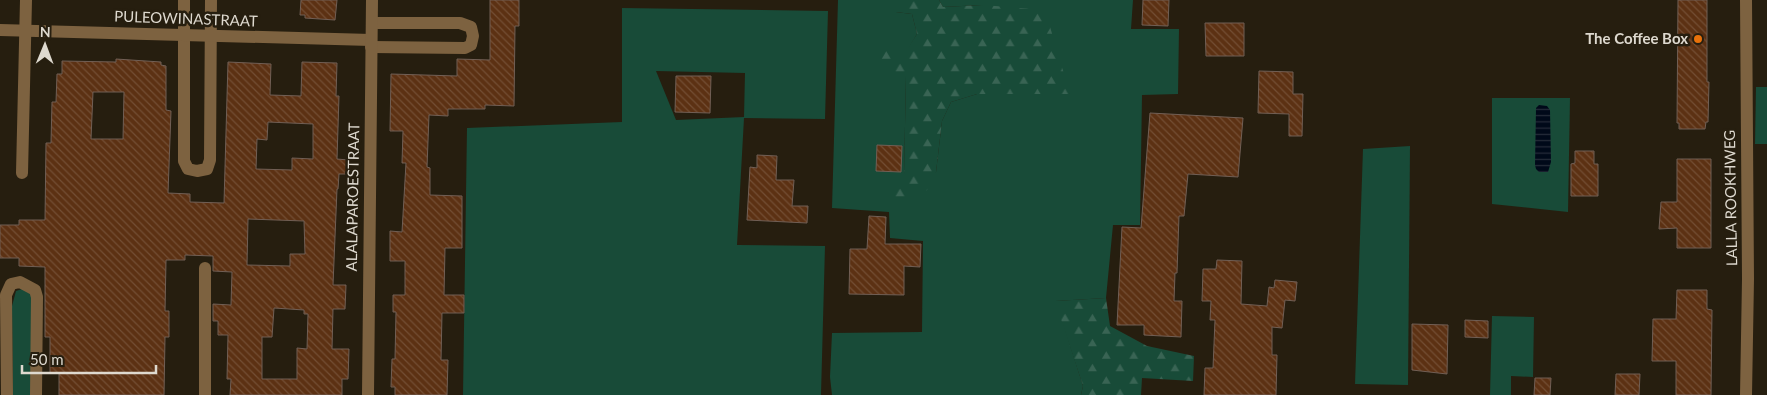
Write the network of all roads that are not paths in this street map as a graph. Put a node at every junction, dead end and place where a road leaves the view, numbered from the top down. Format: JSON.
{"nodes":[{"id":1,"x":26,"y":0,"type":"edge"},
{"id":2,"x":184,"y":0,"type":"edge"},
{"id":3,"x":211,"y":0,"type":"edge"},
{"id":4,"x":372,"y":0,"type":"edge"},
{"id":5,"x":1746,"y":0,"type":"edge"},
{"id":6,"x":372,"y":24,"type":"junction"},
{"id":7,"x":0,"y":30,"type":"edge"},
{"id":8,"x":26,"y":30,"type":"junction"},
{"id":9,"x":184,"y":35,"type":"junction"},
{"id":10,"x":212,"y":36,"type":"junction"},
{"id":11,"x":371,"y":44,"type":"junction"},
{"id":12,"x":22,"y":172,"type":"dead end"},
{"id":13,"x":205,"y":268,"type":"dead end"},
{"id":14,"x":7,"y":395,"type":"edge"},
{"id":15,"x":36,"y":395,"type":"edge"},
{"id":16,"x":205,"y":395,"type":"edge"},
{"id":17,"x":368,"y":395,"type":"edge"},
{"id":18,"x":1746,"y":395,"type":"edge"}],
"edges":[{"from":1,"to":8,"type":"street"},
{"from":2,"to":9,"type":"street"},
{"from":3,"to":10,"type":"street"},
{"from":4,"to":6,"type":"street","name":"ALALAPAROESTRAAT"},
{"from":5,"to":18,"type":"street","name":"LALLA ROOKHWEG"},
{"from":6,"to":11,"type":"street","name":"ALALAPAROESTRAAT"},
{"from":6,"to":11,"type":"street","name":"PULEOWINASTRAAT"},
{"from":7,"to":8,"type":"street","name":"PULEOWINASTRAAT"},
{"from":8,"to":9,"type":"street","name":"PULEOWINASTRAAT"},
{"from":8,"to":12,"type":"street"},
{"from":9,"to":10,"type":"street","name":"PULEOWINASTRAAT"},
{"from":9,"to":10,"type":"street"},
{"from":10,"to":11,"type":"street","name":"PULEOWINASTRAAT"},
{"from":11,"to":17,"type":"street","name":"ALALAPAROESTRAAT"},
{"from":13,"to":16,"type":"street"},
{"from":14,"to":15,"type":"street"}]}
